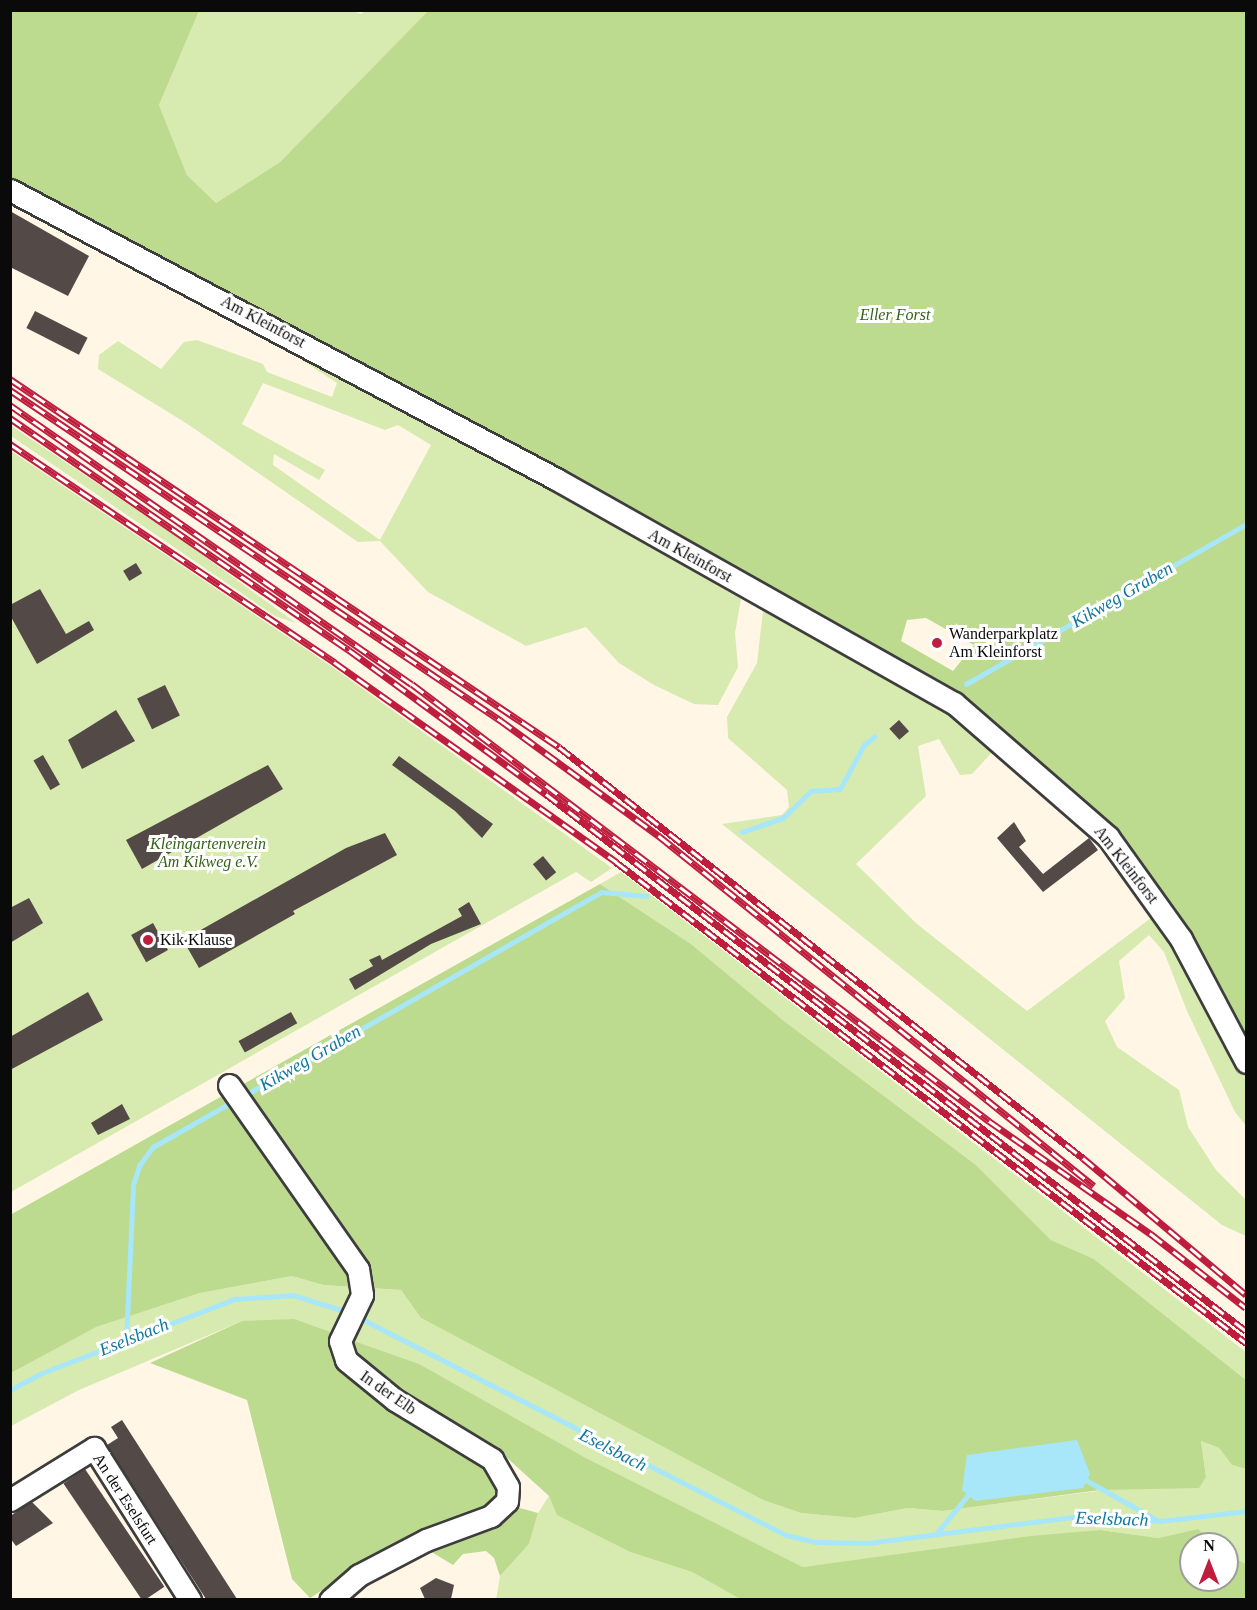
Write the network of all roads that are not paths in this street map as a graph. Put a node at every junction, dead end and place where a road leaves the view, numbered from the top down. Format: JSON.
{"nodes":[{"id":1,"x":10,"y":190,"type":"edge"},
{"id":2,"x":1246,"y":1062,"type":"edge"},
{"id":3,"x":235,"y":1093,"type":"dead end"},
{"id":4,"x":10,"y":1500,"type":"edge"},
{"id":5,"x":190,"y":1599,"type":"edge"},
{"id":6,"x":330,"y":1599,"type":"edge"}],
"edges":[{"from":1,"to":2,"type":"street","name":"Am Kleinforst"},
{"from":3,"to":6,"type":"street","name":"In der Elb"},
{"from":4,"to":5,"type":"street","name":"An der Eselsfurt"}]}
